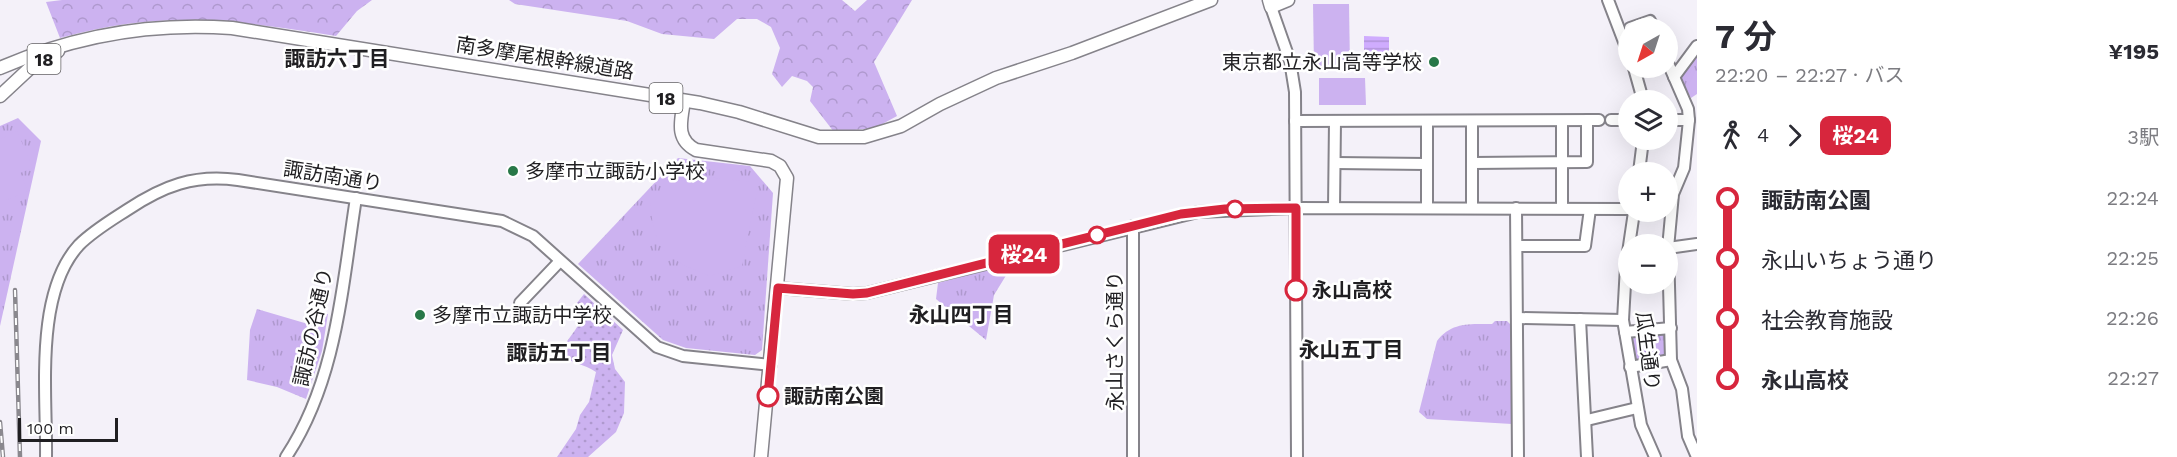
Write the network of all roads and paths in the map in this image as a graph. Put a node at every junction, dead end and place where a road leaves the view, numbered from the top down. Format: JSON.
{"nodes":[{"id":1,"x":1211,"y":0,"type":"edge"},
{"id":2,"x":1288,"y":0,"type":"edge"},
{"id":3,"x":1608,"y":0,"type":"edge"},
{"id":4,"x":1270,"y":3,"type":"edge"},
{"id":5,"x":1619,"y":18,"type":"edge"},
{"id":6,"x":95,"y":35,"type":"junction"},
{"id":7,"x":1697,"y":46,"type":"edge"},
{"id":8,"x":0,"y":68,"type":"edge"},
{"id":9,"x":1678,"y":72,"type":"edge"},
{"id":10,"x":1674,"y":78,"type":"edge"},
{"id":11,"x":0,"y":96,"type":"edge"},
{"id":12,"x":1697,"y":99,"type":"edge"},
{"id":13,"x":684,"y":101,"type":"junction"},
{"id":14,"x":1686,"y":105,"type":"junction"},
{"id":15,"x":1562,"y":120,"type":"junction"},
{"id":16,"x":1611,"y":120,"type":"dead end"},
{"id":17,"x":1618,"y":120,"type":"edge"},
{"id":18,"x":1678,"y":120,"type":"edge"},
{"id":19,"x":1689,"y":120,"type":"junction"},
{"id":20,"x":1295,"y":121,"type":"junction"},
{"id":21,"x":1335,"y":121,"type":"junction"},
{"id":22,"x":1427,"y":121,"type":"junction"},
{"id":23,"x":1472,"y":121,"type":"junction"},
{"id":24,"x":1561,"y":162,"type":"junction"},
{"id":25,"x":1335,"y":163,"type":"junction"},
{"id":26,"x":1473,"y":163,"type":"junction"},
{"id":27,"x":1426,"y":164,"type":"junction"},
{"id":28,"x":356,"y":198,"type":"junction"},
{"id":29,"x":1427,"y":207,"type":"junction"},
{"id":30,"x":1296,"y":208,"type":"junction"},
{"id":31,"x":1334,"y":208,"type":"junction"},
{"id":32,"x":1472,"y":208,"type":"junction"},
{"id":33,"x":1516,"y":208,"type":"junction"},
{"id":34,"x":1562,"y":208,"type":"junction"},
{"id":35,"x":1590,"y":209,"type":"junction"},
{"id":36,"x":1618,"y":209,"type":"edge"},
{"id":37,"x":1132,"y":226,"type":"junction"},
{"id":38,"x":1669,"y":234,"type":"edge"},
{"id":39,"x":1697,"y":244,"type":"edge"},
{"id":40,"x":1517,"y":246,"type":"junction"},
{"id":41,"x":1678,"y":247,"type":"edge"},
{"id":42,"x":560,"y":261,"type":"junction"},
{"id":43,"x":778,"y":288,"type":"junction"},
{"id":44,"x":1627,"y":294,"type":"edge"},
{"id":45,"x":1670,"y":294,"type":"edge"},
{"id":46,"x":520,"y":303,"type":"dead end"},
{"id":47,"x":1518,"y":318,"type":"junction"},
{"id":48,"x":1580,"y":319,"type":"junction"},
{"id":49,"x":1623,"y":320,"type":"junction"},
{"id":50,"x":1671,"y":328,"type":"junction"},
{"id":51,"x":1625,"y":332,"type":"junction"},
{"id":52,"x":1671,"y":360,"type":"junction"},
{"id":53,"x":771,"y":365,"type":"junction"},
{"id":54,"x":1630,"y":368,"type":"junction"},
{"id":55,"x":1637,"y":408,"type":"junction"},
{"id":56,"x":1587,"y":420,"type":"junction"},
{"id":57,"x":46,"y":457,"type":"edge"},
{"id":58,"x":286,"y":457,"type":"edge"},
{"id":59,"x":761,"y":457,"type":"edge"},
{"id":60,"x":1133,"y":457,"type":"edge"},
{"id":61,"x":1297,"y":457,"type":"edge"},
{"id":62,"x":1518,"y":457,"type":"edge"},
{"id":63,"x":1587,"y":457,"type":"edge"},
{"id":64,"x":1655,"y":457,"type":"edge"},
{"id":65,"x":1697,"y":457,"type":"edge"}],
"edges":[{"from":1,"to":13,"type":"main road","name":"南多摩尾根幹線道路","number":"18"},
{"from":2,"to":4,"type":"main road"},
{"from":3,"to":5,"type":"street"},
{"from":4,"to":20,"type":"street"},
{"from":6,"to":8,"type":"main road","name":"南多摩尾根幹線道路","number":"18"},
{"from":6,"to":11,"type":"main road","name":"南多摩尾根幹線道路","number":"18"},
{"from":6,"to":13,"type":"main road","name":"南多摩尾根幹線道路","number":"18"},
{"from":7,"to":9,"type":"street"},
{"from":10,"to":14,"type":"street"},
{"from":12,"to":14,"type":"street"},
{"from":13,"to":43,"type":"main road","number":"18"},
{"from":14,"to":19,"type":"street"},
{"from":15,"to":23,"type":"street"},
{"from":15,"to":24,"type":"street"},
{"from":15,"to":24,"type":"street"},
{"from":16,"to":17,"type":"street"},
{"from":18,"to":19,"type":"street"},
{"from":19,"to":38,"type":"street"},
{"from":20,"to":21,"type":"street"},
{"from":20,"to":30,"type":"street"},
{"from":21,"to":22,"type":"street"},
{"from":21,"to":25,"type":"street"},
{"from":22,"to":23,"type":"street"},
{"from":22,"to":27,"type":"street"},
{"from":23,"to":26,"type":"street"},
{"from":24,"to":26,"type":"street"},
{"from":24,"to":34,"type":"street"},
{"from":25,"to":27,"type":"street"},
{"from":25,"to":31,"type":"street"},
{"from":26,"to":32,"type":"street"},
{"from":27,"to":29,"type":"street"},
{"from":28,"to":42,"type":"street","name":"諏訪南通り"},
{"from":28,"to":57,"type":"street","name":"諏訪南通り"},
{"from":28,"to":58,"type":"street","name":"諏訪の谷通り"},
{"from":29,"to":31,"type":"street"},
{"from":29,"to":32,"type":"street"},
{"from":30,"to":31,"type":"street"},
{"from":30,"to":37,"type":"street"},
{"from":30,"to":61,"type":"street"},
{"from":32,"to":33,"type":"street"},
{"from":33,"to":34,"type":"street"},
{"from":33,"to":40,"type":"street"},
{"from":34,"to":35,"type":"street"},
{"from":35,"to":36,"type":"street"},
{"from":35,"to":40,"type":"street"},
{"from":37,"to":43,"type":"street"},
{"from":37,"to":60,"type":"street","name":"永山さくら通り"},
{"from":39,"to":41,"type":"street"},
{"from":40,"to":47,"type":"street"},
{"from":42,"to":46,"type":"street"},
{"from":42,"to":53,"type":"street","name":"諏訪南通り"},
{"from":43,"to":53,"type":"main road","number":"18"},
{"from":44,"to":49,"type":"street","name":"瓜生通り"},
{"from":45,"to":50,"type":"street"},
{"from":47,"to":48,"type":"street"},
{"from":47,"to":62,"type":"street"},
{"from":48,"to":49,"type":"street"},
{"from":48,"to":56,"type":"street"},
{"from":49,"to":51,"type":"street","name":"瓜生通り"},
{"from":50,"to":51,"type":"street"},
{"from":50,"to":52,"type":"street"},
{"from":51,"to":54,"type":"street","name":"瓜生通り"},
{"from":52,"to":54,"type":"street"},
{"from":52,"to":65,"type":"street"},
{"from":53,"to":59,"type":"main road","number":"18"},
{"from":54,"to":55,"type":"street","name":"瓜生通り"},
{"from":55,"to":56,"type":"street"},
{"from":55,"to":64,"type":"street","name":"瓜生通り"},
{"from":56,"to":63,"type":"street"}]}
